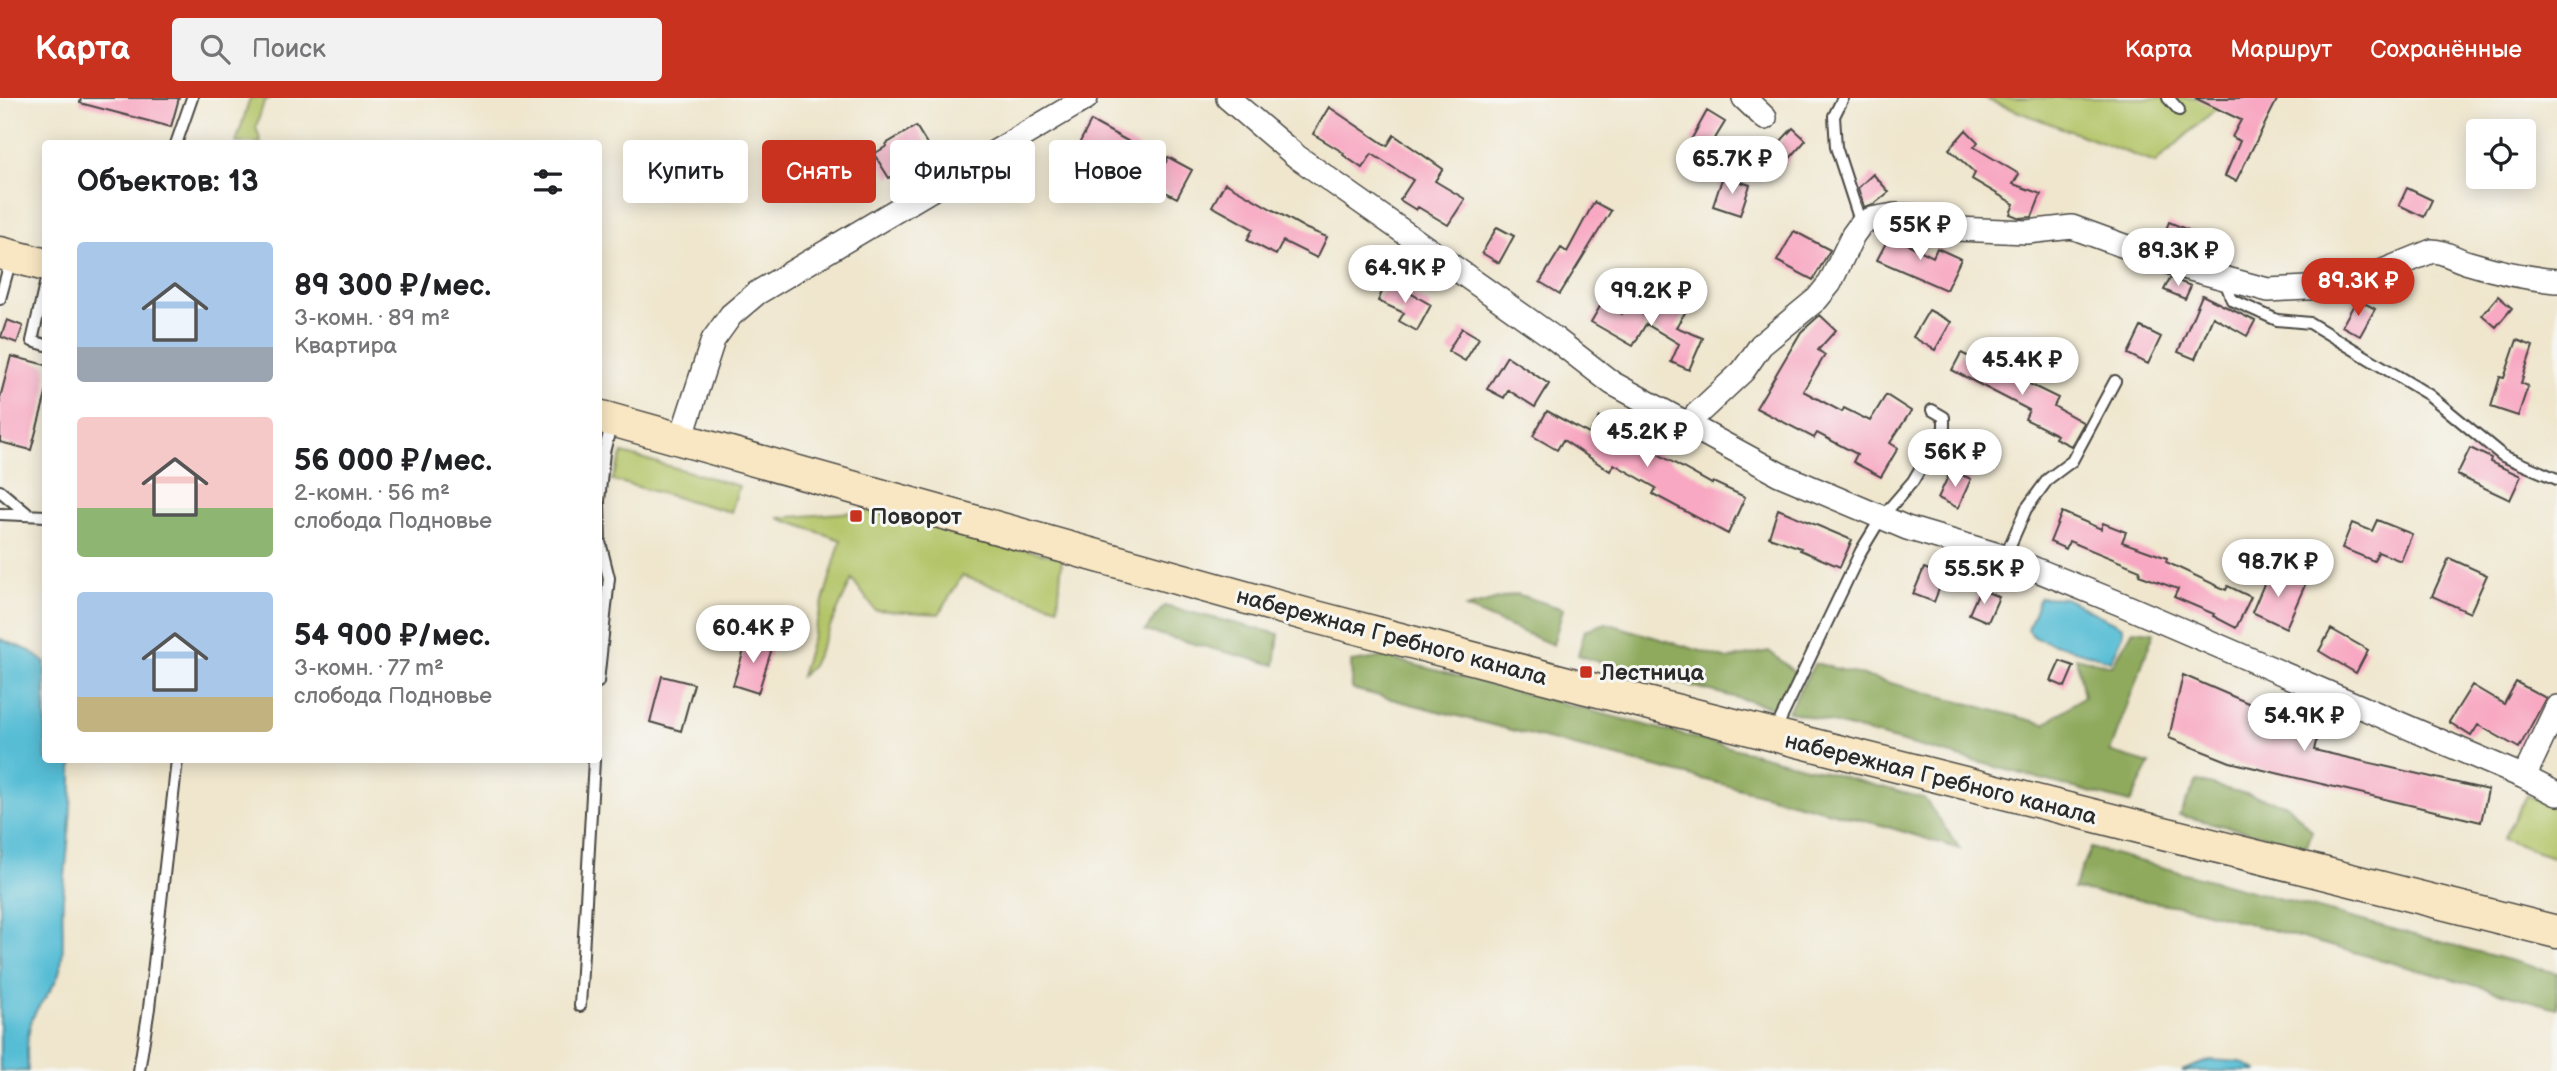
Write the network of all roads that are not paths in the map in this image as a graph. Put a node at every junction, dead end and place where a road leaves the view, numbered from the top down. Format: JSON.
{"nodes":[{"id":1,"x":192,"y":98,"type":"edge"},
{"id":2,"x":1228,"y":98,"type":"edge"},
{"id":3,"x":1744,"y":98,"type":"edge"},
{"id":4,"x":1843,"y":98,"type":"edge"},
{"id":5,"x":2168,"y":98,"type":"edge"},
{"id":6,"x":1083,"y":99,"type":"edge"},
{"id":7,"x":2179,"y":110,"type":"dead end"},
{"id":8,"x":1765,"y":118,"type":"dead end"},
{"id":9,"x":177,"y":140,"type":"edge"},
{"id":10,"x":1861,"y":224,"type":"junction"},
{"id":11,"x":6,"y":254,"type":"edge"},
{"id":12,"x":42,"y":264,"type":"edge"},
{"id":13,"x":2224,"y":278,"type":"junction"},
{"id":14,"x":2557,"y":281,"type":"edge"},
{"id":15,"x":42,"y":297,"type":"edge"},
{"id":16,"x":0,"y":299,"type":"edge"},
{"id":17,"x":42,"y":344,"type":"edge"},
{"id":18,"x":2115,"y":381,"type":"dead end"},
{"id":19,"x":1931,"y":410,"type":"dead end"},
{"id":20,"x":606,"y":418,"type":"edge"},
{"id":21,"x":1690,"y":425,"type":"junction"},
{"id":22,"x":681,"y":439,"type":"junction"},
{"id":23,"x":602,"y":472,"type":"edge"},
{"id":24,"x":2557,"y":479,"type":"edge"},
{"id":25,"x":0,"y":491,"type":"edge"},
{"id":26,"x":0,"y":514,"type":"edge"},
{"id":27,"x":29,"y":515,"type":"junction"},
{"id":28,"x":42,"y":516,"type":"edge"},
{"id":29,"x":1881,"y":518,"type":"junction"},
{"id":30,"x":602,"y":553,"type":"edge"},
{"id":31,"x":2005,"y":557,"type":"junction"},
{"id":32,"x":602,"y":644,"type":"edge"},
{"id":33,"x":2557,"y":707,"type":"edge"},
{"id":34,"x":1772,"y":735,"type":"junction"},
{"id":35,"x":177,"y":763,"type":"edge"},
{"id":36,"x":594,"y":763,"type":"edge"},
{"id":37,"x":2524,"y":777,"type":"junction"},
{"id":38,"x":2557,"y":794,"type":"edge"},
{"id":39,"x":2557,"y":932,"type":"edge"},
{"id":40,"x":580,"y":1006,"type":"dead end"},
{"id":41,"x":139,"y":1071,"type":"edge"}],
"edges":[{"from":1,"to":9,"type":"lane"},
{"from":2,"to":21,"type":"street"},
{"from":3,"to":8,"type":"street"},
{"from":4,"to":10,"type":"lane"},
{"from":5,"to":7,"type":"lane"},
{"from":6,"to":22,"type":"street"},
{"from":10,"to":13,"type":"street"},
{"from":10,"to":21,"type":"street"},
{"from":11,"to":12,"type":"street"},
{"from":11,"to":16,"type":"lane"},
{"from":13,"to":14,"type":"street"},
{"from":13,"to":24,"type":"lane"},
{"from":15,"to":17,"type":"lane"},
{"from":18,"to":31,"type":"lane"},
{"from":19,"to":29,"type":"lane"},
{"from":20,"to":22,"type":"street","name":"набережная Гребного канала"},
{"from":20,"to":23,"type":"lane"},
{"from":21,"to":29,"type":"street"},
{"from":22,"to":34,"type":"street","name":"набережная Гребного канала"},
{"from":25,"to":27,"type":"lane"},
{"from":26,"to":27,"type":"lane"},
{"from":27,"to":28,"type":"lane"},
{"from":29,"to":31,"type":"street"},
{"from":29,"to":34,"type":"lane"},
{"from":30,"to":32,"type":"lane"},
{"from":31,"to":37,"type":"street"},
{"from":33,"to":37,"type":"street"},
{"from":34,"to":39,"type":"street","name":"набережная Гребного канала"},
{"from":35,"to":41,"type":"lane"},
{"from":36,"to":40,"type":"lane"},
{"from":37,"to":38,"type":"street"}]}
